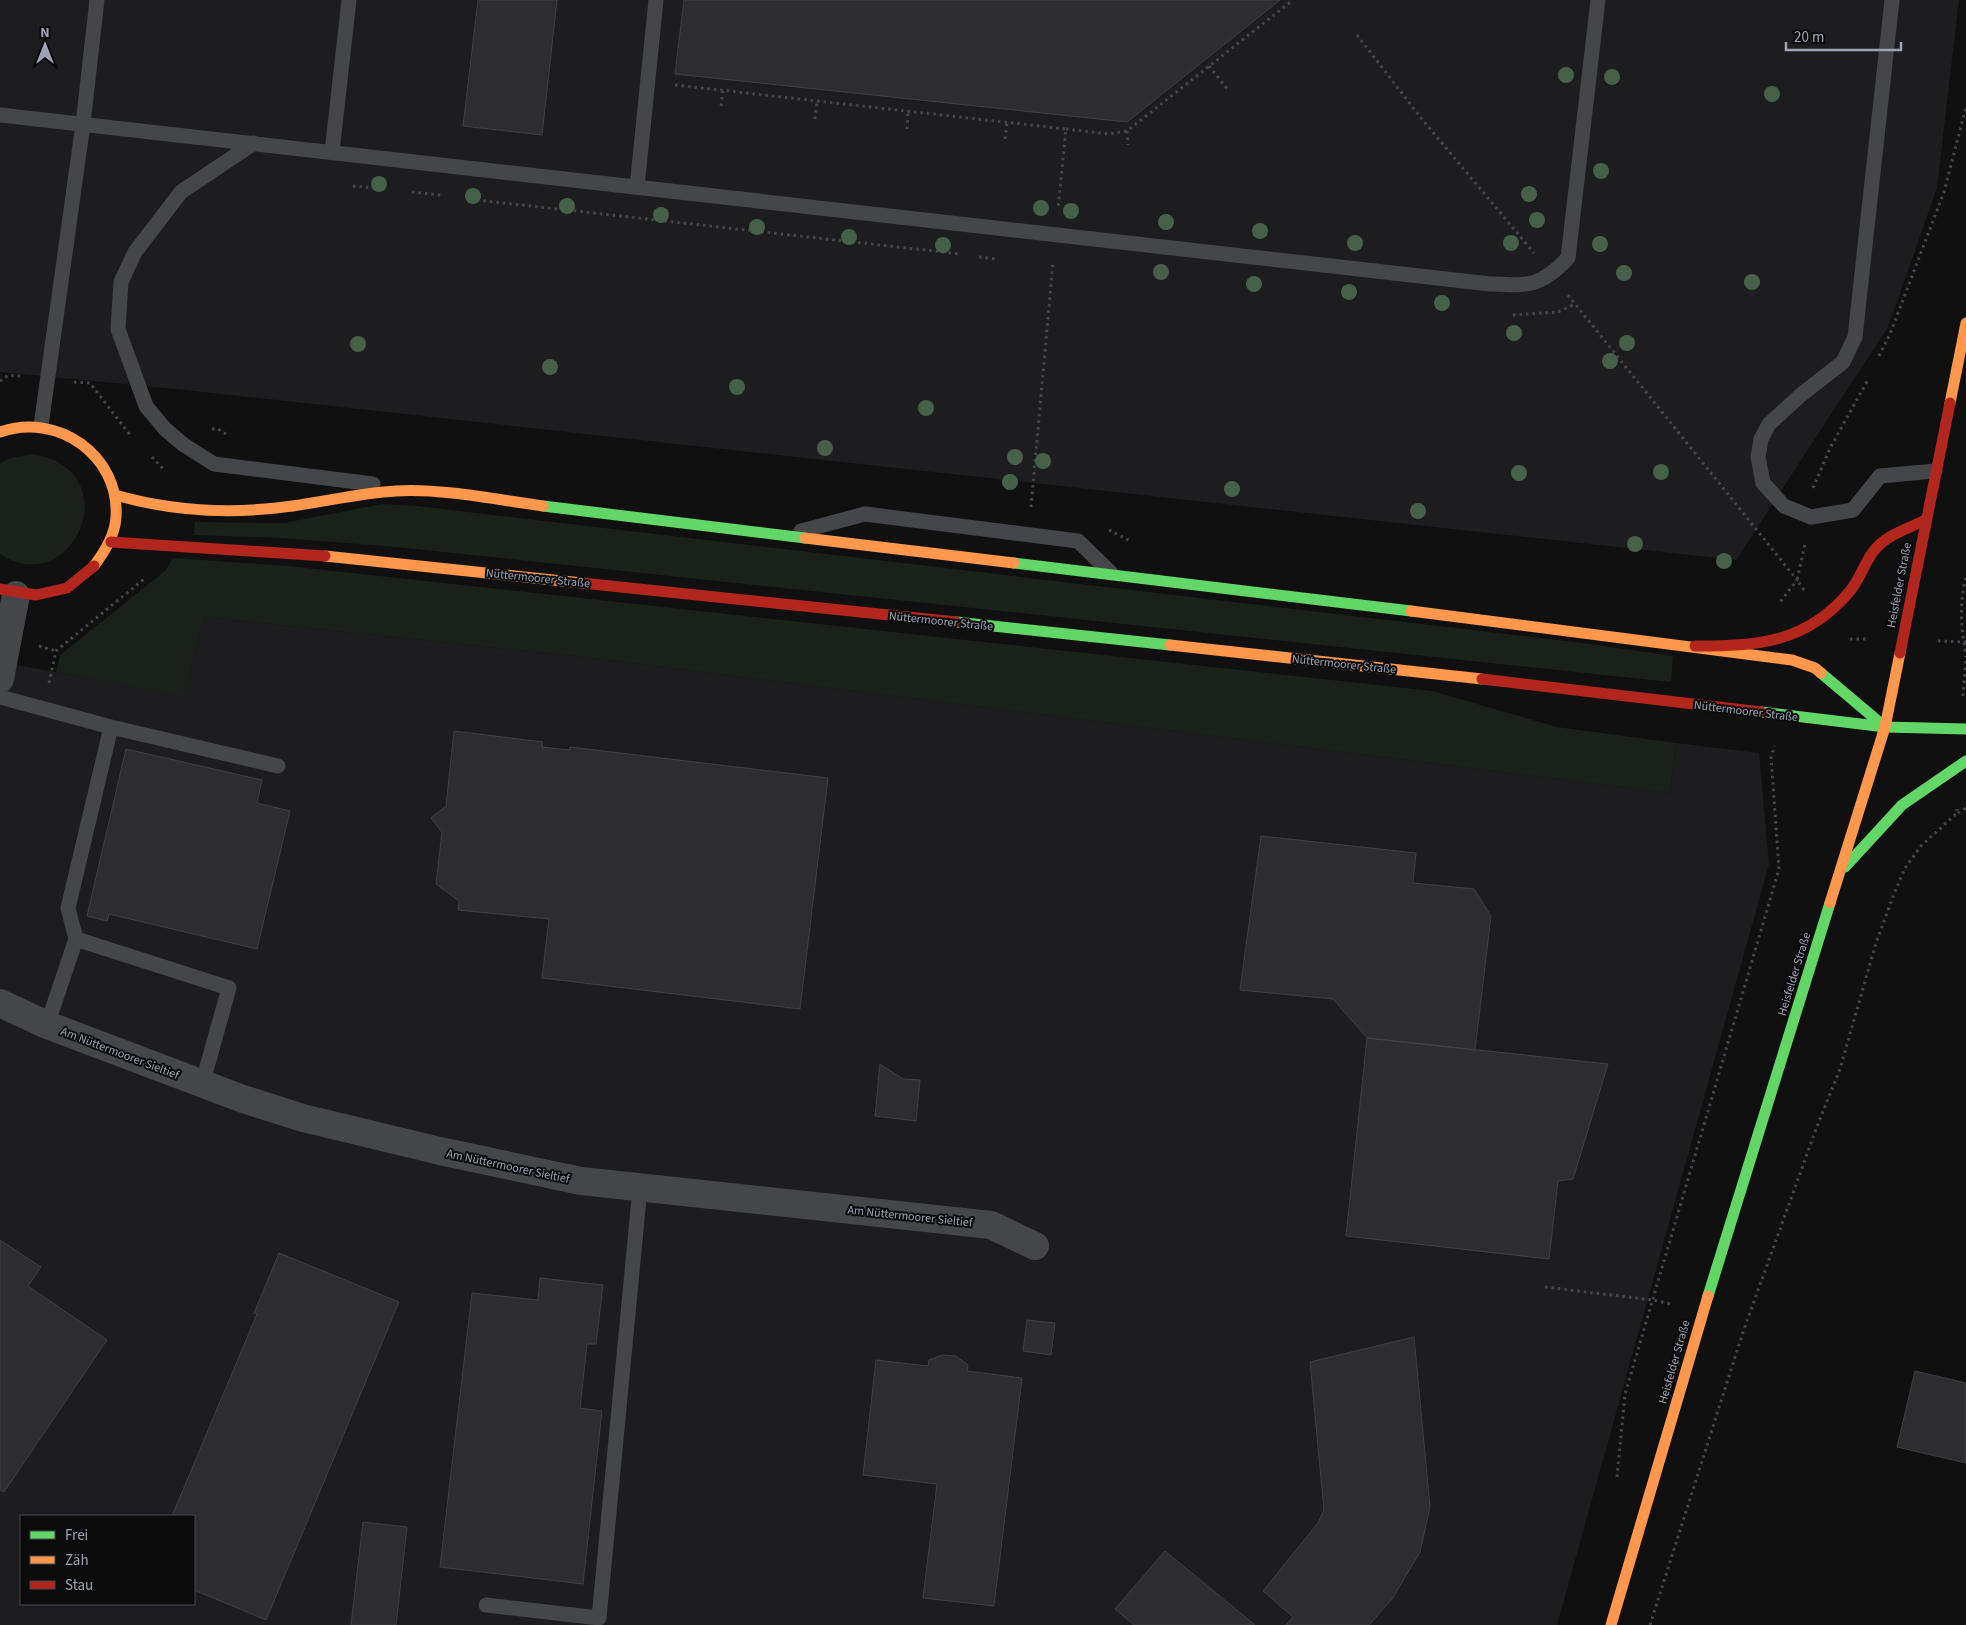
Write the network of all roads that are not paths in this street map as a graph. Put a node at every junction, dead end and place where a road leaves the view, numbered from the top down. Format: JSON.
{"nodes":[{"id":1,"x":97,"y":0,"type":"edge"},
{"id":2,"x":349,"y":0,"type":"edge"},
{"id":3,"x":656,"y":0,"type":"edge"},
{"id":4,"x":1598,"y":0,"type":"edge"},
{"id":5,"x":1892,"y":0,"type":"edge"},
{"id":6,"x":0,"y":115,"type":"edge"},
{"id":7,"x":83,"y":124,"type":"junction"},
{"id":8,"x":254,"y":143,"type":"junction"},
{"id":9,"x":332,"y":152,"type":"junction"},
{"id":10,"x":637,"y":187,"type":"junction"},
{"id":11,"x":1966,"y":323,"type":"edge"},
{"id":12,"x":41,"y":426,"type":"junction"},
{"id":13,"x":0,"y":432,"type":"edge"},
{"id":14,"x":1935,"y":471,"type":"junction"},
{"id":15,"x":414,"y":490,"type":"junction"},
{"id":16,"x":115,"y":495,"type":"junction"},
{"id":17,"x":1925,"y":520,"type":"junction"},
{"id":18,"x":787,"y":534,"type":"junction"},
{"id":19,"x":111,"y":542,"type":"junction"},
{"id":20,"x":1112,"y":574,"type":"junction"},
{"id":21,"x":8,"y":592,"type":"edge"},
{"id":22,"x":1695,"y":646,"type":"junction"},
{"id":23,"x":0,"y":679,"type":"edge"},
{"id":24,"x":0,"y":697,"type":"edge"},
{"id":25,"x":111,"y":727,"type":"junction"},
{"id":26,"x":1885,"y":727,"type":"junction"},
{"id":27,"x":1963,"y":729,"type":"edge"},
{"id":28,"x":1962,"y":763,"type":"edge"},
{"id":29,"x":278,"y":766,"type":"dead end"},
{"id":30,"x":1839,"y":874,"type":"junction"},
{"id":31,"x":76,"y":939,"type":"junction"},
{"id":32,"x":0,"y":1003,"type":"edge"},
{"id":33,"x":46,"y":1025,"type":"junction"},
{"id":34,"x":202,"y":1085,"type":"junction"},
{"id":35,"x":640,"y":1188,"type":"junction"},
{"id":36,"x":1035,"y":1246,"type":"dead end"},
{"id":37,"x":486,"y":1605,"type":"dead end"},
{"id":38,"x":1611,"y":1625,"type":"edge"}],
"edges":[{"from":1,"to":7,"type":"lane"},
{"from":2,"to":9,"type":"lane"},
{"from":3,"to":10,"type":"lane"},
{"from":4,"to":10,"type":"lane"},
{"from":5,"to":14,"type":"lane"},
{"from":6,"to":7,"type":"lane"},
{"from":7,"to":8,"type":"lane"},
{"from":7,"to":12,"type":"lane"},
{"from":8,"to":9,"type":"lane"},
{"from":8,"to":15,"type":"lane"},
{"from":9,"to":10,"type":"lane"},
{"from":11,"to":14,"type":"street","name":"Heisfelder Straße"},
{"from":12,"to":13,"type":"street"},
{"from":12,"to":16,"type":"street"},
{"from":14,"to":17,"type":"street","name":"Heisfelder Straße"},
{"from":15,"to":16,"type":"street"},
{"from":15,"to":18,"type":"street"},
{"from":16,"to":19,"type":"street"},
{"from":17,"to":22,"type":"street"},
{"from":17,"to":26,"type":"street","name":"Heisfelder Straße"},
{"from":18,"to":20,"type":"street"},
{"from":18,"to":20,"type":"lane"},
{"from":19,"to":21,"type":"street"},
{"from":19,"to":26,"type":"street","name":"Nüttermoorer Straße"},
{"from":20,"to":22,"type":"street"},
{"from":21,"to":23,"type":"street"},
{"from":22,"to":26,"type":"street"},
{"from":24,"to":25,"type":"lane"},
{"from":25,"to":29,"type":"lane"},
{"from":25,"to":31,"type":"lane"},
{"from":26,"to":27,"type":"street","name":"Nüttermoorer Straße"},
{"from":26,"to":30,"type":"street","name":"Heisfelder Straße"},
{"from":28,"to":30,"type":"street"},
{"from":30,"to":38,"type":"street","name":"Heisfelder Straße"},
{"from":31,"to":33,"type":"lane"},
{"from":31,"to":34,"type":"lane"},
{"from":32,"to":33,"type":"street","name":"Am Nüttermoorer Sieltief"},
{"from":33,"to":34,"type":"street","name":"Am Nüttermoorer Sieltief"},
{"from":34,"to":35,"type":"street","name":"Am Nüttermoorer Sieltief"},
{"from":35,"to":36,"type":"street","name":"Am Nüttermoorer Sieltief"},
{"from":35,"to":37,"type":"lane"}]}
